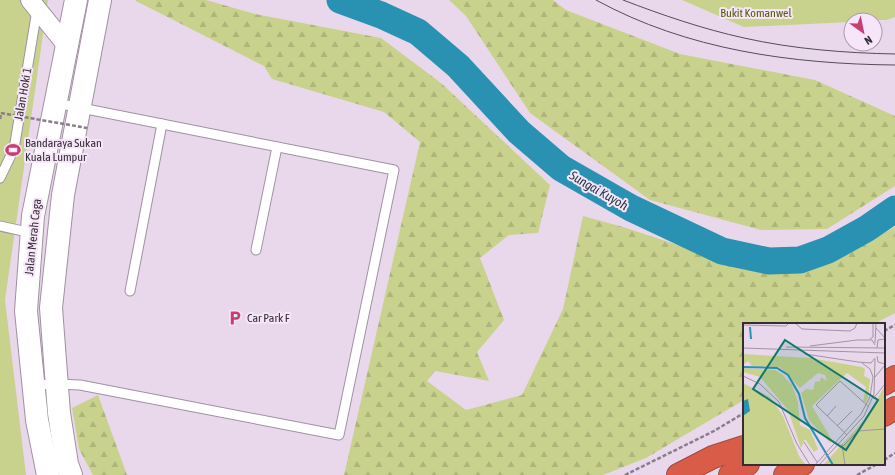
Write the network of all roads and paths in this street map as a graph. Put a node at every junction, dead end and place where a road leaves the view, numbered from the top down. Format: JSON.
{"nodes":[{"id":1,"x":76,"y":0,"type":"edge"},
{"id":2,"x":100,"y":0,"type":"edge"},
{"id":3,"x":34,"y":4,"type":"edge"},
{"id":4,"x":67,"y":46,"type":"junction"},
{"id":5,"x":56,"y":103,"type":"junction"},
{"id":6,"x":84,"y":118,"type":"junction"},
{"id":7,"x":0,"y":119,"type":"edge"},
{"id":8,"x":162,"y":124,"type":"junction"},
{"id":9,"x":277,"y":147,"type":"junction"},
{"id":10,"x":0,"y":178,"type":"edge"},
{"id":11,"x":0,"y":226,"type":"edge"},
{"id":12,"x":32,"y":233,"type":"junction"},
{"id":13,"x":256,"y":250,"type":"dead end"},
{"id":14,"x":130,"y":291,"type":"dead end"},
{"id":15,"x":895,"y":325,"type":"edge"},
{"id":16,"x":885,"y":330,"type":"edge"},
{"id":17,"x":895,"y":377,"type":"edge"},
{"id":18,"x":885,"y":383,"type":"edge"},
{"id":19,"x":57,"y":384,"type":"junction"},
{"id":20,"x":33,"y":385,"type":"junction"},
{"id":21,"x":895,"y":408,"type":"edge"},
{"id":22,"x":743,"y":414,"type":"edge"},
{"id":23,"x":885,"y":414,"type":"edge"},
{"id":24,"x":743,"y":447,"type":"edge"},
{"id":25,"x":42,"y":449,"type":"junction"},
{"id":26,"x":895,"y":454,"type":"edge"},
{"id":27,"x":885,"y":459,"type":"edge"},
{"id":28,"x":746,"y":465,"type":"edge"},
{"id":29,"x":801,"y":465,"type":"edge"},
{"id":30,"x":875,"y":465,"type":"edge"},
{"id":31,"x":39,"y":475,"type":"edge"},
{"id":32,"x":48,"y":475,"type":"edge"},
{"id":33,"x":71,"y":475,"type":"edge"},
{"id":34,"x":625,"y":475,"type":"edge"},
{"id":35,"x":678,"y":475,"type":"edge"},
{"id":36,"x":730,"y":475,"type":"edge"},
{"id":37,"x":785,"y":475,"type":"edge"},
{"id":38,"x":857,"y":475,"type":"edge"}],
"edges":[{"from":1,"to":4,"type":"street","name":"Jalan Merah Caga"},
{"from":2,"to":6,"type":"street"},
{"from":3,"to":4,"type":"street"},
{"from":3,"to":10,"type":"lane","name":"Jalan Hoki 1"},
{"from":4,"to":5,"type":"street","name":"Jalan Merah Caga"},
{"from":5,"to":6,"type":"lane"},
{"from":5,"to":12,"type":"street","name":"Jalan Merah Caga"},
{"from":6,"to":7,"type":"path","bridge":true},
{"from":6,"to":8,"type":"lane"},
{"from":6,"to":19,"type":"street"},
{"from":8,"to":9,"type":"lane"},
{"from":8,"to":14,"type":"lane"},
{"from":9,"to":13,"type":"lane"},
{"from":9,"to":19,"type":"lane"},
{"from":11,"to":12,"type":"lane"},
{"from":12,"to":20,"type":"street","name":"Jalan Merah Caga"},
{"from":15,"to":16,"type":"path"},
{"from":17,"to":18,"type":"highway"},
{"from":19,"to":20,"type":"lane"},
{"from":19,"to":33,"type":"street"},
{"from":20,"to":25,"type":"street","name":"Jalan Merah Caga"},
{"from":21,"to":23,"type":"highway"},
{"from":22,"to":34,"type":"path"},
{"from":24,"to":35,"type":"highway"},
{"from":25,"to":31,"type":"lane"},
{"from":25,"to":32,"type":"street","name":"Jalan Merah Caga"},
{"from":26,"to":27,"type":"path"},
{"from":28,"to":36,"type":"highway"},
{"from":29,"to":37,"type":"highway"},
{"from":30,"to":38,"type":"path"}]}
